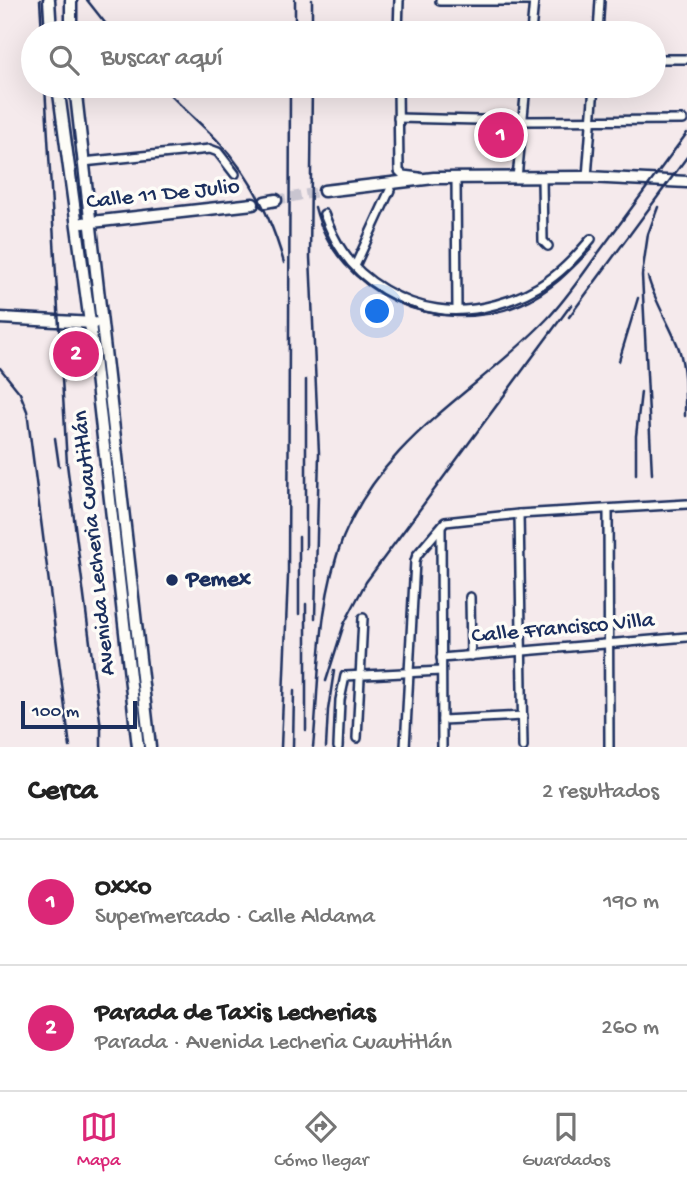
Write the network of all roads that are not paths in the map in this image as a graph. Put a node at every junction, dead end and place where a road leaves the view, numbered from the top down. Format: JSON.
{"nodes":[{"id":1,"x":49,"y":0,"type":"edge"},
{"id":2,"x":71,"y":0,"type":"edge"},
{"id":3,"x":399,"y":0,"type":"edge"},
{"id":4,"x":600,"y":0,"type":"edge"},
{"id":5,"x":440,"y":1,"type":"edge"},
{"id":6,"x":534,"y":1,"type":"edge"},
{"id":7,"x":50,"y":21,"type":"edge"},
{"id":8,"x":71,"y":21,"type":"edge"},
{"id":9,"x":398,"y":21,"type":"edge"},
{"id":10,"x":532,"y":21,"type":"edge"},
{"id":11,"x":599,"y":21,"type":"edge"},
{"id":12,"x":687,"y":59,"type":"edge"},
{"id":13,"x":666,"y":60,"type":"edge"},
{"id":14,"x":60,"y":98,"type":"edge"},
{"id":15,"x":76,"y":98,"type":"edge"},
{"id":16,"x":397,"y":98,"type":"edge"},
{"id":17,"x":525,"y":98,"type":"edge"},
{"id":18,"x":593,"y":98,"type":"edge"},
{"id":19,"x":78,"y":118,"type":"junction"},
{"id":20,"x":398,"y":118,"type":"junction"},
{"id":21,"x":63,"y":120,"type":"junction"},
{"id":22,"x":591,"y":120,"type":"junction"},
{"id":23,"x":683,"y":120,"type":"dead end"},
{"id":24,"x":522,"y":121,"type":"junction"},
{"id":25,"x":83,"y":163,"type":"junction"},
{"id":26,"x":235,"y":174,"type":"dead end"},
{"id":27,"x":587,"y":177,"type":"junction"},
{"id":28,"x":425,"y":178,"type":"junction"},
{"id":29,"x":456,"y":178,"type":"junction"},
{"id":30,"x":517,"y":178,"type":"junction"},
{"id":31,"x":541,"y":178,"type":"junction"},
{"id":32,"x":687,"y":182,"type":"edge"},
{"id":33,"x":390,"y":190,"type":"dead end"},
{"id":34,"x":324,"y":191,"type":"tunnel mouth"},
{"id":35,"x":253,"y":204,"type":"dead end"},
{"id":36,"x":324,"y":214,"type":"dead end"},
{"id":37,"x":90,"y":222,"type":"junction"},
{"id":38,"x":76,"y":224,"type":"junction"},
{"id":39,"x":591,"y":239,"type":"dead end"},
{"id":40,"x":548,"y":246,"type":"dead end"},
{"id":41,"x":355,"y":266,"type":"junction"},
{"id":42,"x":457,"y":309,"type":"junction"},
{"id":43,"x":0,"y":318,"type":"edge"},
{"id":44,"x":90,"y":323,"type":"junction"},
{"id":45,"x":102,"y":323,"type":"junction"},
{"id":46,"x":687,"y":504,"type":"edge"},
{"id":47,"x":608,"y":509,"type":"junction"},
{"id":48,"x":519,"y":514,"type":"junction"},
{"id":49,"x":443,"y":525,"type":"junction"},
{"id":50,"x":470,"y":597,"type":"dead end"},
{"id":51,"x":363,"y":618,"type":"dead end"},
{"id":52,"x":687,"y":637,"type":"edge"},
{"id":53,"x":609,"y":645,"type":"junction"},
{"id":54,"x":523,"y":653,"type":"junction"},
{"id":55,"x":471,"y":656,"type":"junction"},
{"id":56,"x":442,"y":658,"type":"junction"},
{"id":57,"x":442,"y":671,"type":"junction"},
{"id":58,"x":407,"y":673,"type":"junction"},
{"id":59,"x":359,"y":675,"type":"junction"},
{"id":60,"x":143,"y":691,"type":"junction"},
{"id":61,"x":131,"y":693,"type":"junction"},
{"id":62,"x":523,"y":716,"type":"junction"},
{"id":63,"x":442,"y":720,"type":"junction"},
{"id":64,"x":357,"y":738,"type":"dead end"},
{"id":65,"x":138,"y":747,"type":"edge"},
{"id":66,"x":150,"y":747,"type":"edge"},
{"id":67,"x":338,"y":747,"type":"edge"},
{"id":68,"x":405,"y":747,"type":"edge"},
{"id":69,"x":442,"y":747,"type":"edge"},
{"id":70,"x":523,"y":747,"type":"edge"},
{"id":71,"x":609,"y":747,"type":"edge"}],
"edges":[{"from":1,"to":7,"type":"main road"},
{"from":2,"to":8,"type":"main road"},
{"from":3,"to":9,"type":"street"},
{"from":4,"to":11,"type":"street"},
{"from":5,"to":6,"type":"street"},
{"from":6,"to":10,"type":"street"},
{"from":12,"to":13,"type":"street"},
{"from":14,"to":21,"type":"main road","name":"Avenida Lecheria Cuautitlán"},
{"from":15,"to":19,"type":"main road","name":"Avenida Lecheria Cuautitlán"},
{"from":16,"to":20,"type":"street"},
{"from":17,"to":24,"type":"street"},
{"from":18,"to":22,"type":"street"},
{"from":19,"to":21,"type":"main road"},
{"from":19,"to":25,"type":"main road","name":"Avenida Lecheria Cuautitlán"},
{"from":20,"to":24,"type":"street"},
{"from":20,"to":28,"type":"street"},
{"from":21,"to":38,"type":"main road","name":"Avenida Lecheria Cuautitlán"},
{"from":22,"to":23,"type":"street"},
{"from":22,"to":24,"type":"street"},
{"from":22,"to":27,"type":"street"},
{"from":24,"to":30,"type":"street"},
{"from":25,"to":26,"type":"street"},
{"from":25,"to":37,"type":"main road","name":"Avenida Lecheria Cuautitlán"},
{"from":27,"to":31,"type":"main road"},
{"from":27,"to":32,"type":"main road"},
{"from":28,"to":29,"type":"main road"},
{"from":28,"to":34,"type":"main road"},
{"from":29,"to":30,"type":"main road"},
{"from":29,"to":42,"type":"street"},
{"from":30,"to":31,"type":"main road"},
{"from":31,"to":40,"type":"street"},
{"from":33,"to":41,"type":"street"},
{"from":35,"to":37,"type":"main road","name":"Calle 11 De Julio"},
{"from":36,"to":41,"type":"street"},
{"from":37,"to":38,"type":"main road","name":"Calle 11 De Julio"},
{"from":37,"to":45,"type":"main road","name":"Avenida Lecheria Cuautitlán"},
{"from":38,"to":44,"type":"main road","name":"Avenida Lecheria Cuautitlán"},
{"from":39,"to":42,"type":"street"},
{"from":41,"to":42,"type":"street"},
{"from":43,"to":44,"type":"main road"},
{"from":44,"to":45,"type":"main road"},
{"from":44,"to":61,"type":"main road","name":"Avenida Lecheria Cuautitlán"},
{"from":45,"to":60,"type":"main road","name":"Avenida Lecheria Cuautitlán"},
{"from":46,"to":47,"type":"street"},
{"from":47,"to":48,"type":"street"},
{"from":47,"to":53,"type":"street"},
{"from":48,"to":49,"type":"street"},
{"from":48,"to":54,"type":"street"},
{"from":49,"to":56,"type":"street"},
{"from":49,"to":58,"type":"street"},
{"from":50,"to":55,"type":"street"},
{"from":51,"to":59,"type":"street"},
{"from":52,"to":53,"type":"street","name":"Calle Francisco Villa"},
{"from":53,"to":54,"type":"street","name":"Calle Francisco Villa"},
{"from":53,"to":71,"type":"street"},
{"from":54,"to":55,"type":"street","name":"Calle Francisco Villa"},
{"from":54,"to":62,"type":"street"},
{"from":55,"to":56,"type":"street","name":"Calle Francisco Villa"},
{"from":56,"to":57,"type":"street"},
{"from":57,"to":58,"type":"street"},
{"from":57,"to":63,"type":"street"},
{"from":58,"to":59,"type":"street"},
{"from":58,"to":68,"type":"street"},
{"from":59,"to":64,"type":"street"},
{"from":59,"to":67,"type":"street"},
{"from":60,"to":61,"type":"main road"},
{"from":60,"to":66,"type":"main road","name":"Avenida Lecheria Cuautitlán"},
{"from":61,"to":65,"type":"main road","name":"Avenida Lecheria Cuautitlán"},
{"from":62,"to":63,"type":"street"},
{"from":62,"to":70,"type":"street"},
{"from":63,"to":69,"type":"street"}]}
